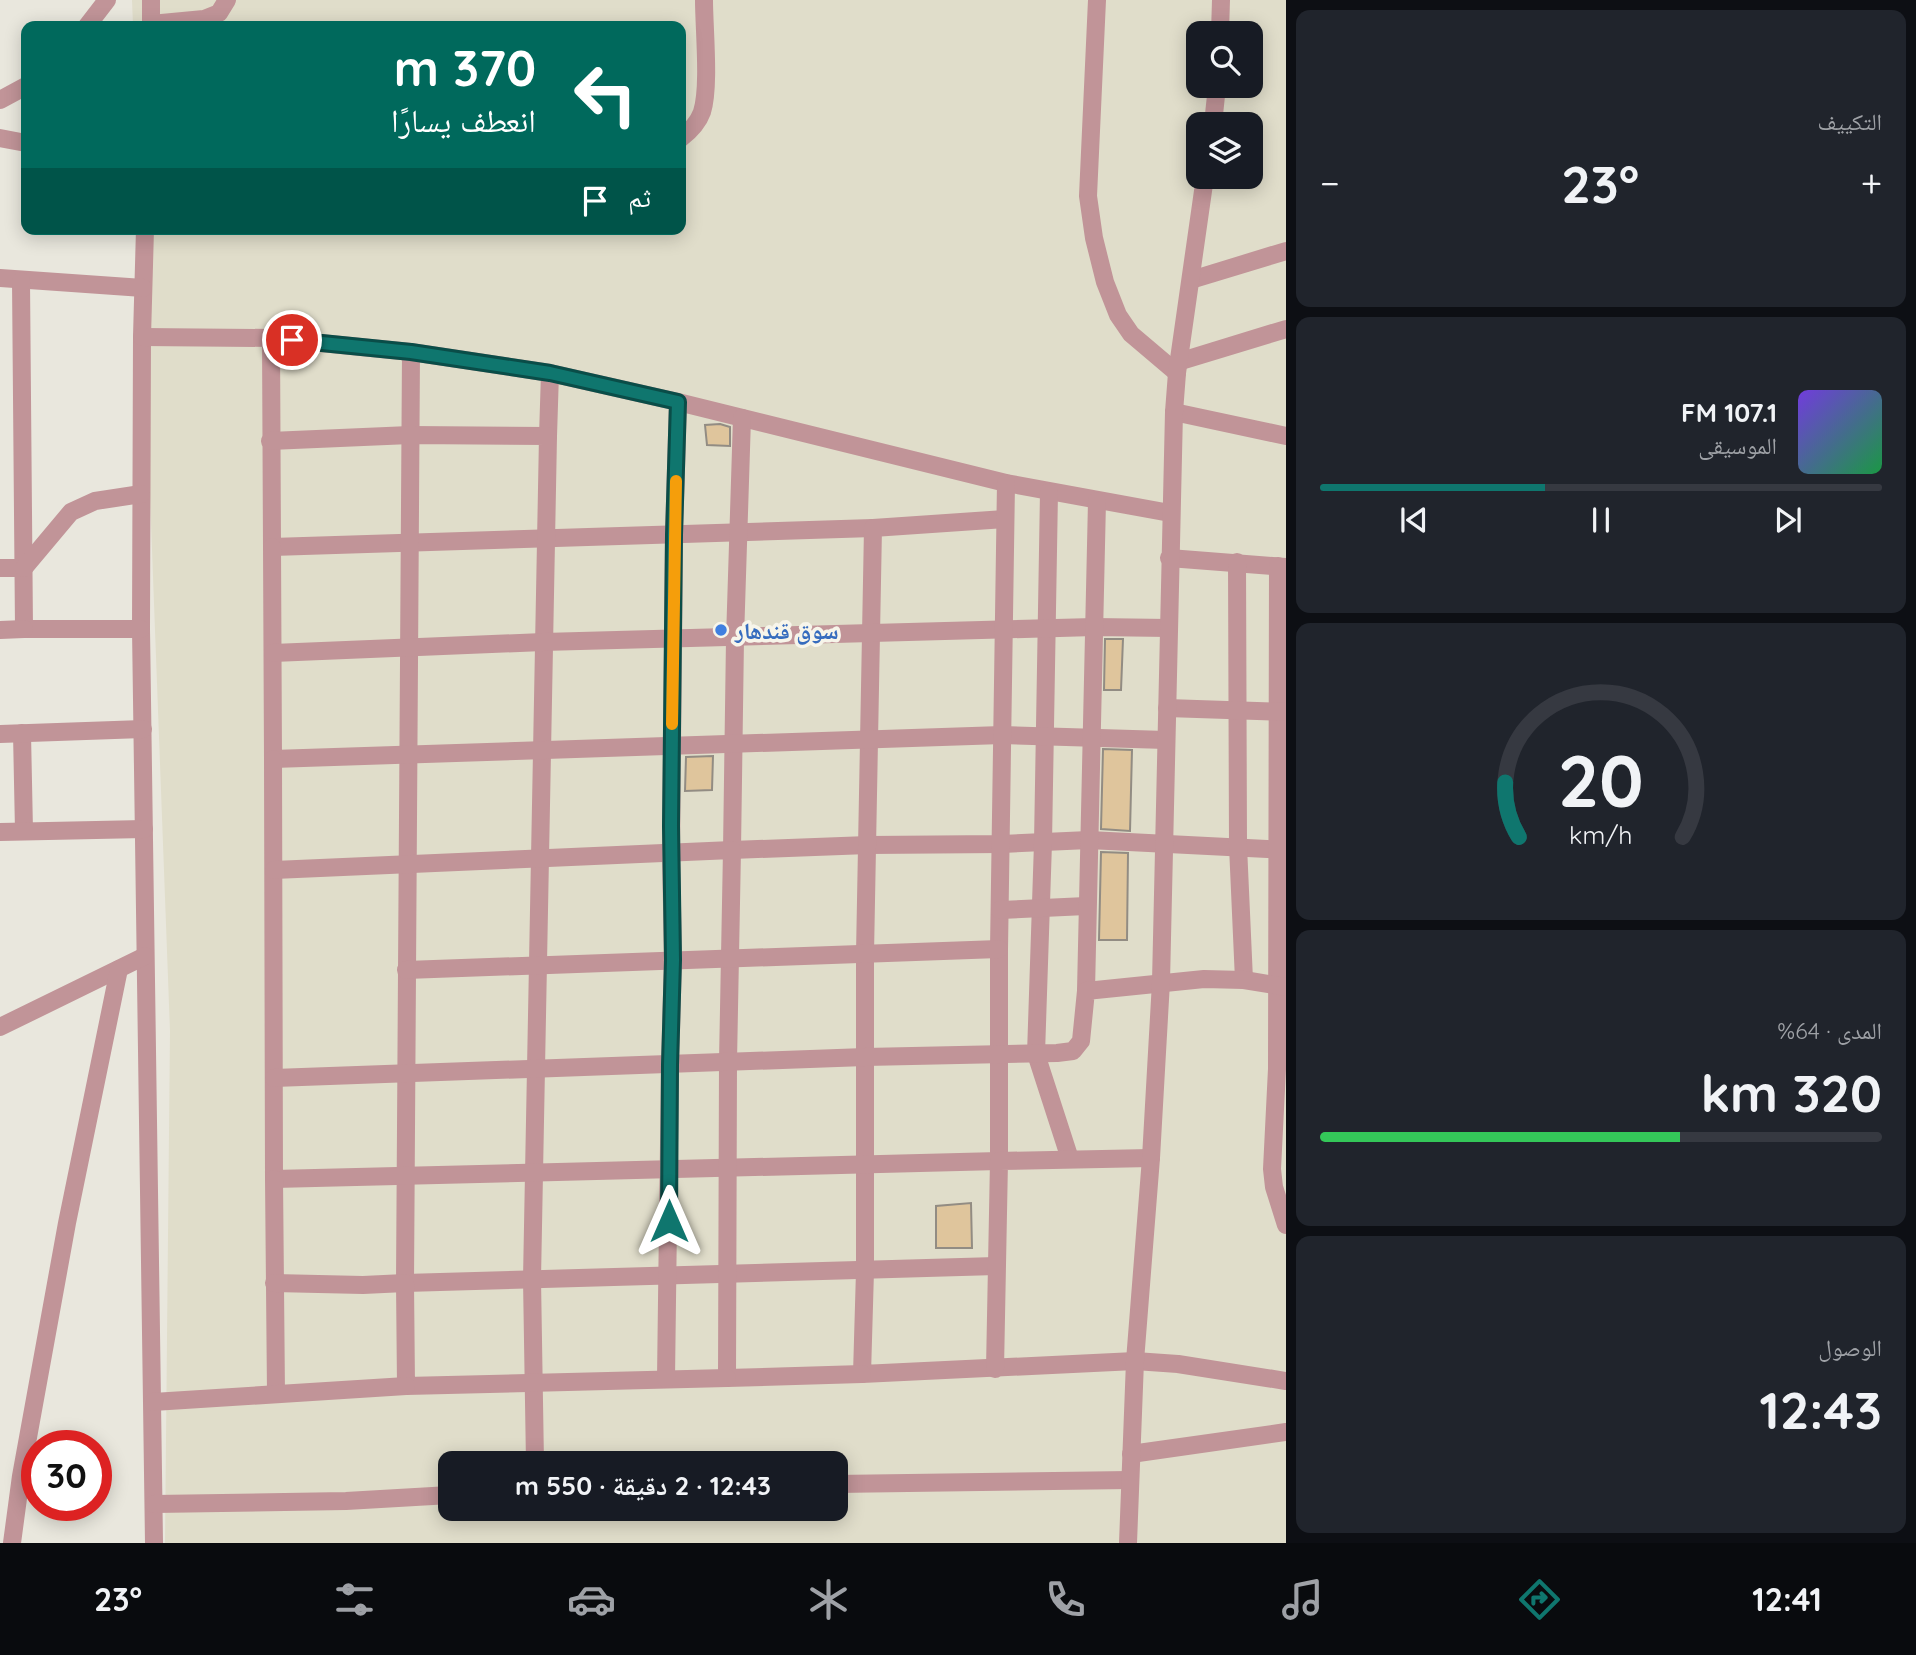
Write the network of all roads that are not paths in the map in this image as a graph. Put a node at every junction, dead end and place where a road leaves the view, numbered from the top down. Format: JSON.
{"nodes":[{"id":1,"x":107,"y":0,"type":"edge"},
{"id":2,"x":151,"y":0,"type":"edge"},
{"id":3,"x":227,"y":0,"type":"edge"},
{"id":4,"x":704,"y":0,"type":"edge"},
{"id":5,"x":1097,"y":0,"type":"edge"},
{"id":6,"x":1221,"y":0,"type":"edge"},
{"id":7,"x":91,"y":21,"type":"edge"},
{"id":8,"x":151,"y":21,"type":"edge"},
{"id":9,"x":186,"y":21,"type":"edge"},
{"id":10,"x":1220,"y":21,"type":"edge"},
{"id":11,"x":21,"y":89,"type":"edge"},
{"id":12,"x":0,"y":100,"type":"edge"},
{"id":13,"x":686,"y":134,"type":"edge"},
{"id":14,"x":0,"y":138,"type":"edge"},
{"id":15,"x":21,"y":142,"type":"edge"},
{"id":16,"x":1203,"y":189,"type":"edge"},
{"id":17,"x":145,"y":235,"type":"edge"},
{"id":18,"x":1286,"y":251,"type":"edge"},
{"id":19,"x":0,"y":278,"type":"edge"},
{"id":20,"x":1191,"y":280,"type":"junction"},
{"id":21,"x":20,"y":281,"type":"junction"},
{"id":22,"x":143,"y":288,"type":"junction"},
{"id":23,"x":1286,"y":329,"type":"edge"},
{"id":24,"x":142,"y":337,"type":"junction"},
{"id":25,"x":271,"y":338,"type":"junction"},
{"id":26,"x":411,"y":352,"type":"junction"},
{"id":27,"x":1177,"y":367,"type":"junction"},
{"id":28,"x":550,"y":373,"type":"junction"},
{"id":29,"x":678,"y":402,"type":"junction"},
{"id":30,"x":1174,"y":412,"type":"junction"},
{"id":31,"x":742,"y":418,"type":"junction"},
{"id":32,"x":410,"y":436,"type":"junction"},
{"id":33,"x":548,"y":436,"type":"junction"},
{"id":34,"x":1286,"y":436,"type":"edge"},
{"id":35,"x":270,"y":441,"type":"junction"},
{"id":36,"x":1006,"y":483,"type":"junction"},
{"id":37,"x":1049,"y":492,"type":"junction"},
{"id":38,"x":141,"y":494,"type":"junction"},
{"id":39,"x":1097,"y":501,"type":"junction"},
{"id":40,"x":1170,"y":513,"type":"junction"},
{"id":41,"x":1005,"y":519,"type":"junction"},
{"id":42,"x":873,"y":528,"type":"junction"},
{"id":43,"x":739,"y":533,"type":"junction"},
{"id":44,"x":674,"y":535,"type":"junction"},
{"id":45,"x":544,"y":538,"type":"junction"},
{"id":46,"x":409,"y":541,"type":"junction"},
{"id":47,"x":272,"y":547,"type":"junction"},
{"id":48,"x":1169,"y":558,"type":"junction"},
{"id":49,"x":1237,"y":562,"type":"junction"},
{"id":50,"x":1282,"y":566,"type":"edge"},
{"id":51,"x":0,"y":568,"type":"edge"},
{"id":52,"x":23,"y":568,"type":"junction"},
{"id":53,"x":1094,"y":627,"type":"junction"},
{"id":54,"x":1169,"y":628,"type":"junction"},
{"id":55,"x":24,"y":629,"type":"junction"},
{"id":56,"x":141,"y":629,"type":"junction"},
{"id":57,"x":1048,"y":629,"type":"junction"},
{"id":58,"x":0,"y":630,"type":"edge"},
{"id":59,"x":1003,"y":630,"type":"junction"},
{"id":60,"x":870,"y":634,"type":"junction"},
{"id":61,"x":735,"y":639,"type":"junction"},
{"id":62,"x":674,"y":640,"type":"junction"},
{"id":63,"x":542,"y":642,"type":"junction"},
{"id":64,"x":407,"y":649,"type":"junction"},
{"id":65,"x":273,"y":653,"type":"junction"},
{"id":66,"x":1167,"y":708,"type":"junction"},
{"id":67,"x":1238,"y":712,"type":"junction"},
{"id":68,"x":1281,"y":712,"type":"edge"},
{"id":69,"x":143,"y":729,"type":"junction"},
{"id":70,"x":22,"y":733,"type":"junction"},
{"id":71,"x":0,"y":734,"type":"edge"},
{"id":72,"x":1002,"y":735,"type":"junction"},
{"id":73,"x":1045,"y":736,"type":"junction"},
{"id":74,"x":1091,"y":737,"type":"junction"},
{"id":75,"x":868,"y":740,"type":"junction"},
{"id":76,"x":1166,"y":740,"type":"junction"},
{"id":77,"x":734,"y":745,"type":"junction"},
{"id":78,"x":671,"y":747,"type":"junction"},
{"id":79,"x":540,"y":751,"type":"junction"},
{"id":80,"x":407,"y":754,"type":"junction"},
{"id":81,"x":273,"y":759,"type":"junction"},
{"id":82,"x":144,"y":829,"type":"junction"},
{"id":83,"x":24,"y":831,"type":"junction"},
{"id":84,"x":0,"y":832,"type":"edge"},
{"id":85,"x":1089,"y":840,"type":"junction"},
{"id":86,"x":1165,"y":842,"type":"junction"},
{"id":87,"x":1043,"y":843,"type":"junction"},
{"id":88,"x":1002,"y":844,"type":"junction"},
{"id":89,"x":868,"y":845,"type":"junction"},
{"id":90,"x":1238,"y":846,"type":"junction"},
{"id":91,"x":732,"y":850,"type":"junction"},
{"id":92,"x":1282,"y":850,"type":"edge"},
{"id":93,"x":671,"y":853,"type":"junction"},
{"id":94,"x":539,"y":859,"type":"junction"},
{"id":95,"x":407,"y":864,"type":"junction"},
{"id":96,"x":274,"y":870,"type":"junction"},
{"id":97,"x":1086,"y":906,"type":"junction"},
{"id":98,"x":1041,"y":908,"type":"junction"},
{"id":99,"x":1000,"y":910,"type":"junction"},
{"id":100,"x":999,"y":949,"type":"junction"},
{"id":101,"x":865,"y":954,"type":"junction"},
{"id":102,"x":145,"y":956,"type":"junction"},
{"id":103,"x":731,"y":958,"type":"junction"},
{"id":104,"x":673,"y":960,"type":"junction"},
{"id":105,"x":537,"y":964,"type":"junction"},
{"id":106,"x":119,"y":969,"type":"junction"},
{"id":107,"x":406,"y":970,"type":"junction"},
{"id":108,"x":1244,"y":980,"type":"junction"},
{"id":109,"x":1161,"y":982,"type":"junction"},
{"id":110,"x":1282,"y":986,"type":"edge"},
{"id":111,"x":1086,"y":991,"type":"junction"},
{"id":112,"x":0,"y":1027,"type":"edge"},
{"id":113,"x":1035,"y":1054,"type":"junction"},
{"id":114,"x":1000,"y":1055,"type":"junction"},
{"id":115,"x":865,"y":1057,"type":"junction"},
{"id":116,"x":728,"y":1062,"type":"junction"},
{"id":117,"x":670,"y":1065,"type":"junction"},
{"id":118,"x":536,"y":1070,"type":"junction"},
{"id":119,"x":406,"y":1073,"type":"junction"},
{"id":120,"x":274,"y":1078,"type":"junction"},
{"id":121,"x":1151,"y":1158,"type":"junction"},
{"id":122,"x":1070,"y":1159,"type":"junction"},
{"id":123,"x":999,"y":1161,"type":"junction"},
{"id":124,"x":864,"y":1164,"type":"junction"},
{"id":125,"x":727,"y":1166,"type":"junction"},
{"id":126,"x":669,"y":1168,"type":"junction"},
{"id":127,"x":536,"y":1173,"type":"junction"},
{"id":128,"x":407,"y":1176,"type":"junction"},
{"id":129,"x":274,"y":1179,"type":"junction"},
{"id":130,"x":1283,"y":1202,"type":"edge"},
{"id":131,"x":1286,"y":1225,"type":"edge"},
{"id":132,"x":996,"y":1266,"type":"junction"},
{"id":133,"x":864,"y":1271,"type":"junction"},
{"id":134,"x":727,"y":1273,"type":"junction"},
{"id":135,"x":669,"y":1275,"type":"junction"},
{"id":136,"x":532,"y":1279,"type":"junction"},
{"id":137,"x":274,"y":1283,"type":"junction"},
{"id":138,"x":405,"y":1283,"type":"junction"},
{"id":139,"x":1135,"y":1361,"type":"junction"},
{"id":140,"x":995,"y":1368,"type":"junction"},
{"id":141,"x":862,"y":1374,"type":"junction"},
{"id":142,"x":727,"y":1378,"type":"junction"},
{"id":143,"x":666,"y":1379,"type":"junction"},
{"id":144,"x":1286,"y":1381,"type":"edge"},
{"id":145,"x":534,"y":1382,"type":"junction"},
{"id":146,"x":406,"y":1386,"type":"junction"},
{"id":147,"x":276,"y":1394,"type":"junction"},
{"id":148,"x":153,"y":1402,"type":"junction"},
{"id":149,"x":1286,"y":1432,"type":"edge"},
{"id":150,"x":535,"y":1451,"type":"edge"},
{"id":151,"x":1131,"y":1454,"type":"junction"},
{"id":152,"x":1130,"y":1480,"type":"junction"},
{"id":153,"x":848,"y":1484,"type":"edge"},
{"id":154,"x":438,"y":1496,"type":"edge"},
{"id":155,"x":154,"y":1504,"type":"junction"},
{"id":156,"x":8,"y":1538,"type":"edge"},
{"id":157,"x":154,"y":1543,"type":"edge"},
{"id":158,"x":1128,"y":1543,"type":"edge"}],
"edges":[{"from":1,"to":7,"type":"street"},
{"from":2,"to":8,"type":"street"},
{"from":3,"to":9,"type":"street"},
{"from":4,"to":13,"type":"street"},
{"from":5,"to":27,"type":"street"},
{"from":6,"to":10,"type":"street"},
{"from":11,"to":12,"type":"street"},
{"from":14,"to":15,"type":"street"},
{"from":16,"to":20,"type":"street"},
{"from":17,"to":22,"type":"street"},
{"from":18,"to":20,"type":"street"},
{"from":19,"to":21,"type":"street"},
{"from":20,"to":27,"type":"street"},
{"from":21,"to":22,"type":"street"},
{"from":21,"to":52,"type":"street"},
{"from":22,"to":24,"type":"street"},
{"from":23,"to":27,"type":"street"},
{"from":24,"to":25,"type":"street"},
{"from":24,"to":38,"type":"street"},
{"from":25,"to":26,"type":"street"},
{"from":25,"to":35,"type":"street"},
{"from":26,"to":28,"type":"street"},
{"from":26,"to":32,"type":"street"},
{"from":27,"to":30,"type":"street"},
{"from":28,"to":29,"type":"street"},
{"from":28,"to":33,"type":"street"},
{"from":29,"to":31,"type":"street"},
{"from":29,"to":44,"type":"street"},
{"from":30,"to":34,"type":"street"},
{"from":30,"to":40,"type":"street"},
{"from":31,"to":36,"type":"street"},
{"from":31,"to":43,"type":"street"},
{"from":32,"to":33,"type":"street"},
{"from":32,"to":35,"type":"street"},
{"from":32,"to":46,"type":"street"},
{"from":33,"to":45,"type":"street"},
{"from":35,"to":47,"type":"street"},
{"from":36,"to":37,"type":"street"},
{"from":36,"to":41,"type":"street"},
{"from":37,"to":39,"type":"street"},
{"from":37,"to":57,"type":"street"},
{"from":38,"to":52,"type":"street"},
{"from":38,"to":56,"type":"street"},
{"from":39,"to":40,"type":"street"},
{"from":39,"to":53,"type":"street"},
{"from":40,"to":48,"type":"street"},
{"from":41,"to":42,"type":"street"},
{"from":41,"to":59,"type":"street"},
{"from":42,"to":43,"type":"street"},
{"from":42,"to":60,"type":"street"},
{"from":43,"to":44,"type":"street"},
{"from":43,"to":61,"type":"street"},
{"from":44,"to":45,"type":"street"},
{"from":44,"to":62,"type":"street"},
{"from":45,"to":46,"type":"street"},
{"from":45,"to":63,"type":"street"},
{"from":46,"to":47,"type":"street"},
{"from":46,"to":64,"type":"street"},
{"from":47,"to":65,"type":"street"},
{"from":48,"to":49,"type":"street"},
{"from":48,"to":54,"type":"street"},
{"from":49,"to":50,"type":"street"},
{"from":49,"to":67,"type":"street"},
{"from":50,"to":68,"type":"street"},
{"from":51,"to":52,"type":"street"},
{"from":52,"to":55,"type":"street"},
{"from":53,"to":54,"type":"street"},
{"from":53,"to":57,"type":"street"},
{"from":53,"to":74,"type":"street"},
{"from":54,"to":66,"type":"street"},
{"from":55,"to":56,"type":"street"},
{"from":55,"to":58,"type":"street"},
{"from":56,"to":69,"type":"street"},
{"from":57,"to":59,"type":"street"},
{"from":57,"to":73,"type":"street"},
{"from":59,"to":60,"type":"street"},
{"from":59,"to":72,"type":"street"},
{"from":60,"to":61,"type":"street"},
{"from":60,"to":75,"type":"street"},
{"from":61,"to":62,"type":"street"},
{"from":61,"to":77,"type":"street"},
{"from":62,"to":63,"type":"street"},
{"from":62,"to":78,"type":"street"},
{"from":63,"to":64,"type":"street"},
{"from":63,"to":79,"type":"street"},
{"from":64,"to":65,"type":"street"},
{"from":64,"to":80,"type":"street"},
{"from":65,"to":81,"type":"street"},
{"from":66,"to":67,"type":"street"},
{"from":66,"to":76,"type":"street"},
{"from":67,"to":68,"type":"street"},
{"from":67,"to":90,"type":"street"},
{"from":68,"to":92,"type":"street"},
{"from":69,"to":70,"type":"street"},
{"from":69,"to":82,"type":"street"},
{"from":70,"to":71,"type":"street"},
{"from":70,"to":83,"type":"street"},
{"from":72,"to":73,"type":"street"},
{"from":72,"to":75,"type":"street"},
{"from":72,"to":88,"type":"street"},
{"from":73,"to":74,"type":"street"},
{"from":73,"to":87,"type":"street"},
{"from":74,"to":76,"type":"street"},
{"from":74,"to":85,"type":"street"},
{"from":75,"to":77,"type":"street"},
{"from":75,"to":89,"type":"street"},
{"from":76,"to":86,"type":"street"},
{"from":77,"to":78,"type":"street"},
{"from":77,"to":91,"type":"street"},
{"from":78,"to":79,"type":"street"},
{"from":78,"to":93,"type":"street"},
{"from":79,"to":80,"type":"street"},
{"from":79,"to":94,"type":"street"},
{"from":80,"to":81,"type":"street"},
{"from":80,"to":95,"type":"street"},
{"from":81,"to":96,"type":"street"},
{"from":82,"to":83,"type":"street"},
{"from":82,"to":102,"type":"street"},
{"from":83,"to":84,"type":"street"},
{"from":85,"to":86,"type":"street"},
{"from":85,"to":87,"type":"street"},
{"from":85,"to":97,"type":"street"},
{"from":86,"to":90,"type":"street"},
{"from":86,"to":109,"type":"street"},
{"from":87,"to":88,"type":"street"},
{"from":87,"to":98,"type":"street"},
{"from":88,"to":89,"type":"street"},
{"from":88,"to":99,"type":"street"},
{"from":89,"to":91,"type":"street"},
{"from":89,"to":101,"type":"street"},
{"from":90,"to":92,"type":"street"},
{"from":90,"to":108,"type":"street"},
{"from":91,"to":93,"type":"street"},
{"from":91,"to":103,"type":"street"},
{"from":92,"to":110,"type":"street"},
{"from":93,"to":94,"type":"street"},
{"from":93,"to":104,"type":"street"},
{"from":94,"to":95,"type":"street"},
{"from":94,"to":105,"type":"street"},
{"from":95,"to":96,"type":"street"},
{"from":95,"to":107,"type":"street"},
{"from":96,"to":120,"type":"street"},
{"from":97,"to":98,"type":"street"},
{"from":97,"to":111,"type":"street"},
{"from":98,"to":99,"type":"street"},
{"from":98,"to":113,"type":"street"},
{"from":99,"to":100,"type":"street"},
{"from":100,"to":101,"type":"street"},
{"from":100,"to":114,"type":"street"},
{"from":101,"to":103,"type":"street"},
{"from":101,"to":115,"type":"street"},
{"from":102,"to":106,"type":"street"},
{"from":102,"to":148,"type":"street"},
{"from":103,"to":104,"type":"street"},
{"from":103,"to":116,"type":"street"},
{"from":104,"to":105,"type":"street"},
{"from":104,"to":117,"type":"street"},
{"from":105,"to":107,"type":"street"},
{"from":105,"to":118,"type":"street"},
{"from":106,"to":112,"type":"street"},
{"from":106,"to":156,"type":"street"},
{"from":107,"to":119,"type":"street"},
{"from":108,"to":109,"type":"street"},
{"from":108,"to":110,"type":"street"},
{"from":109,"to":111,"type":"street"},
{"from":109,"to":121,"type":"street"},
{"from":110,"to":130,"type":"street"},
{"from":111,"to":113,"type":"street"},
{"from":113,"to":114,"type":"street"},
{"from":113,"to":122,"type":"street"},
{"from":114,"to":115,"type":"street"},
{"from":114,"to":123,"type":"street"},
{"from":115,"to":116,"type":"street"},
{"from":115,"to":124,"type":"street"},
{"from":116,"to":117,"type":"street"},
{"from":116,"to":125,"type":"street"},
{"from":117,"to":118,"type":"street"},
{"from":117,"to":126,"type":"street"},
{"from":118,"to":119,"type":"street"},
{"from":118,"to":127,"type":"street"},
{"from":119,"to":120,"type":"street"},
{"from":119,"to":128,"type":"street"},
{"from":120,"to":129,"type":"street"},
{"from":121,"to":122,"type":"street"},
{"from":121,"to":139,"type":"street"},
{"from":122,"to":123,"type":"street"},
{"from":123,"to":124,"type":"street"},
{"from":123,"to":132,"type":"street"},
{"from":124,"to":125,"type":"street"},
{"from":124,"to":133,"type":"street"},
{"from":125,"to":126,"type":"street"},
{"from":125,"to":134,"type":"street"},
{"from":126,"to":127,"type":"street"},
{"from":126,"to":135,"type":"street"},
{"from":127,"to":128,"type":"street"},
{"from":127,"to":136,"type":"street"},
{"from":128,"to":129,"type":"street"},
{"from":128,"to":138,"type":"street"},
{"from":129,"to":137,"type":"street"},
{"from":130,"to":131,"type":"street"},
{"from":132,"to":133,"type":"street"},
{"from":132,"to":140,"type":"street"},
{"from":133,"to":134,"type":"street"},
{"from":133,"to":141,"type":"street"},
{"from":134,"to":135,"type":"street"},
{"from":134,"to":142,"type":"street"},
{"from":135,"to":136,"type":"street"},
{"from":135,"to":143,"type":"street"},
{"from":136,"to":138,"type":"street"},
{"from":136,"to":145,"type":"street"},
{"from":137,"to":138,"type":"street"},
{"from":137,"to":147,"type":"street"},
{"from":138,"to":146,"type":"street"},
{"from":139,"to":140,"type":"street"},
{"from":139,"to":144,"type":"street"},
{"from":139,"to":151,"type":"street"},
{"from":140,"to":141,"type":"street"},
{"from":141,"to":142,"type":"street"},
{"from":142,"to":143,"type":"street"},
{"from":143,"to":145,"type":"street"},
{"from":145,"to":146,"type":"street"},
{"from":145,"to":150,"type":"street"},
{"from":146,"to":147,"type":"street"},
{"from":147,"to":148,"type":"street"},
{"from":148,"to":155,"type":"street"},
{"from":149,"to":151,"type":"street"},
{"from":151,"to":152,"type":"street"},
{"from":152,"to":153,"type":"street"},
{"from":152,"to":158,"type":"street"},
{"from":154,"to":155,"type":"street"},
{"from":155,"to":157,"type":"street"}]}
